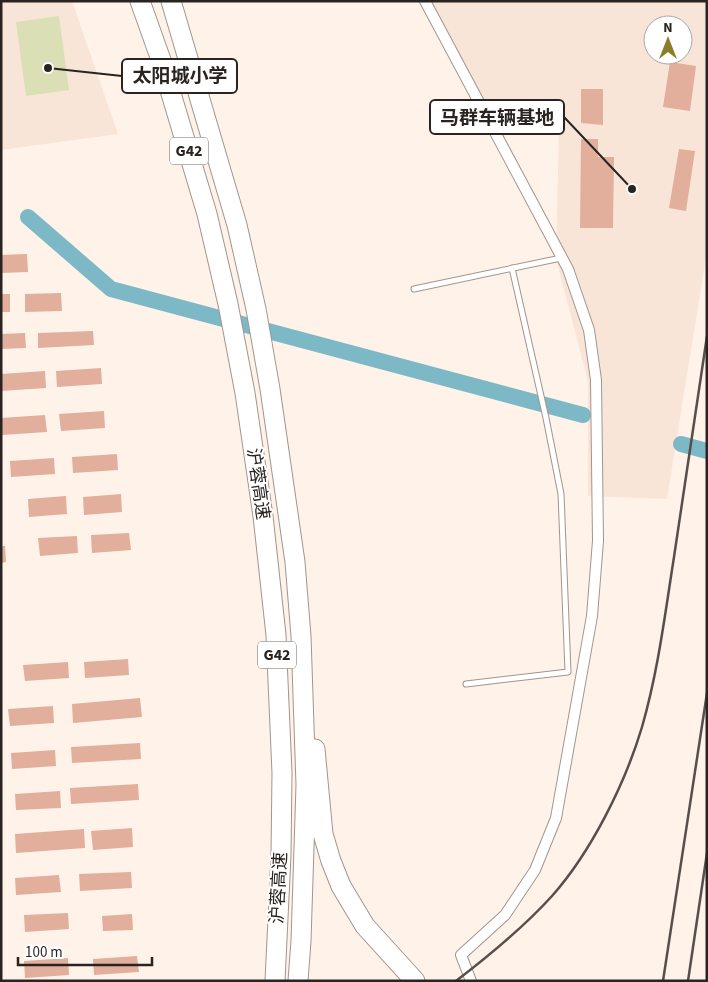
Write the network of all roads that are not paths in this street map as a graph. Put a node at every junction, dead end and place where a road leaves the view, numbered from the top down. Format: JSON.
{"nodes":[{"id":1,"x":140,"y":1,"type":"edge"},
{"id":2,"x":163,"y":1,"type":"edge"},
{"id":3,"x":171,"y":1,"type":"edge"},
{"id":4,"x":425,"y":1,"type":"edge"},
{"id":5,"x":189,"y":67,"type":"junction"},
{"id":6,"x":562,"y":258,"type":"junction"},
{"id":7,"x":512,"y":268,"type":"junction"},
{"id":8,"x":414,"y":289,"type":"dead end"},
{"id":9,"x":301,"y":636,"type":"junction"},
{"id":10,"x":466,"y":684,"type":"dead end"},
{"id":11,"x":275,"y":981,"type":"edge"},
{"id":12,"x":298,"y":981,"type":"edge"},
{"id":13,"x":415,"y":981,"type":"edge"},
{"id":14,"x":471,"y":981,"type":"edge"}],
"edges":[{"from":1,"to":11,"type":"highway","name":"沪蓉高速","number":"G42"},
{"from":2,"to":5,"type":"highway"},
{"from":3,"to":5,"type":"highway","number":"G42"},
{"from":4,"to":6,"type":"street"},
{"from":5,"to":9,"type":"highway","name":"沪蓉高速","number":"G42"},
{"from":6,"to":7,"type":"lane"},
{"from":6,"to":14,"type":"street"},
{"from":7,"to":8,"type":"lane"},
{"from":7,"to":10,"type":"lane"},
{"from":9,"to":12,"type":"highway","name":"沪蓉高速","number":"G42"},
{"from":9,"to":13,"type":"highway"}]}
